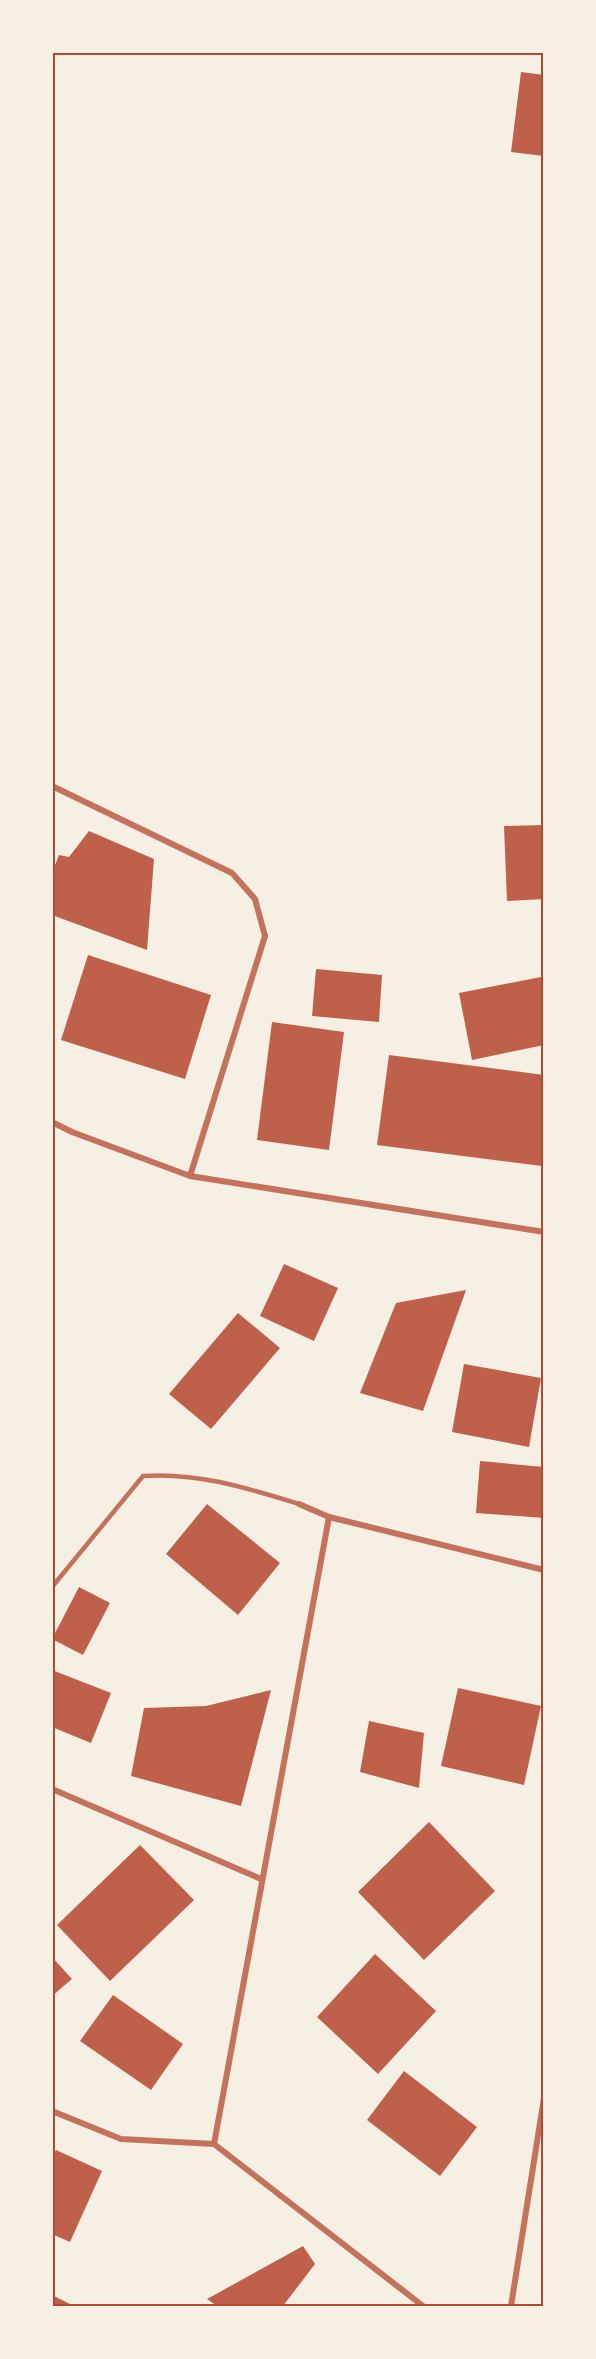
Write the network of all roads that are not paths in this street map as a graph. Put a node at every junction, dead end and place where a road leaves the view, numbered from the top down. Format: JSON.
{"nodes":[{"id":1,"x":52,"y":786,"type":"edge"},
{"id":2,"x":52,"y":1122,"type":"edge"},
{"id":3,"x":190,"y":1176,"type":"junction"},
{"id":4,"x":543,"y":1232,"type":"edge"},
{"id":5,"x":299,"y":1504,"type":"joint"},
{"id":6,"x":329,"y":1517,"type":"junction"},
{"id":7,"x":543,"y":1570,"type":"edge"},
{"id":8,"x":52,"y":1587,"type":"edge"},
{"id":9,"x":52,"y":1789,"type":"edge"},
{"id":10,"x":261,"y":1879,"type":"junction"},
{"id":11,"x":543,"y":2098,"type":"edge"},
{"id":12,"x":52,"y":2111,"type":"edge"},
{"id":13,"x":214,"y":2144,"type":"junction"},
{"id":14,"x":423,"y":2307,"type":"edge"},
{"id":15,"x":511,"y":2307,"type":"edge"}],
"edges":[{"from":1,"to":3,"type":"street"},
{"from":2,"to":3,"type":"street"},
{"from":3,"to":4,"type":"street"},
{"from":5,"to":6,"type":"street"},
{"from":5,"to":8,"type":"lane"},
{"from":6,"to":7,"type":"street"},
{"from":6,"to":10,"type":"street"},
{"from":9,"to":10,"type":"street"},
{"from":10,"to":13,"type":"street"},
{"from":11,"to":15,"type":"street"},
{"from":12,"to":13,"type":"street"},
{"from":13,"to":14,"type":"street"}]}
